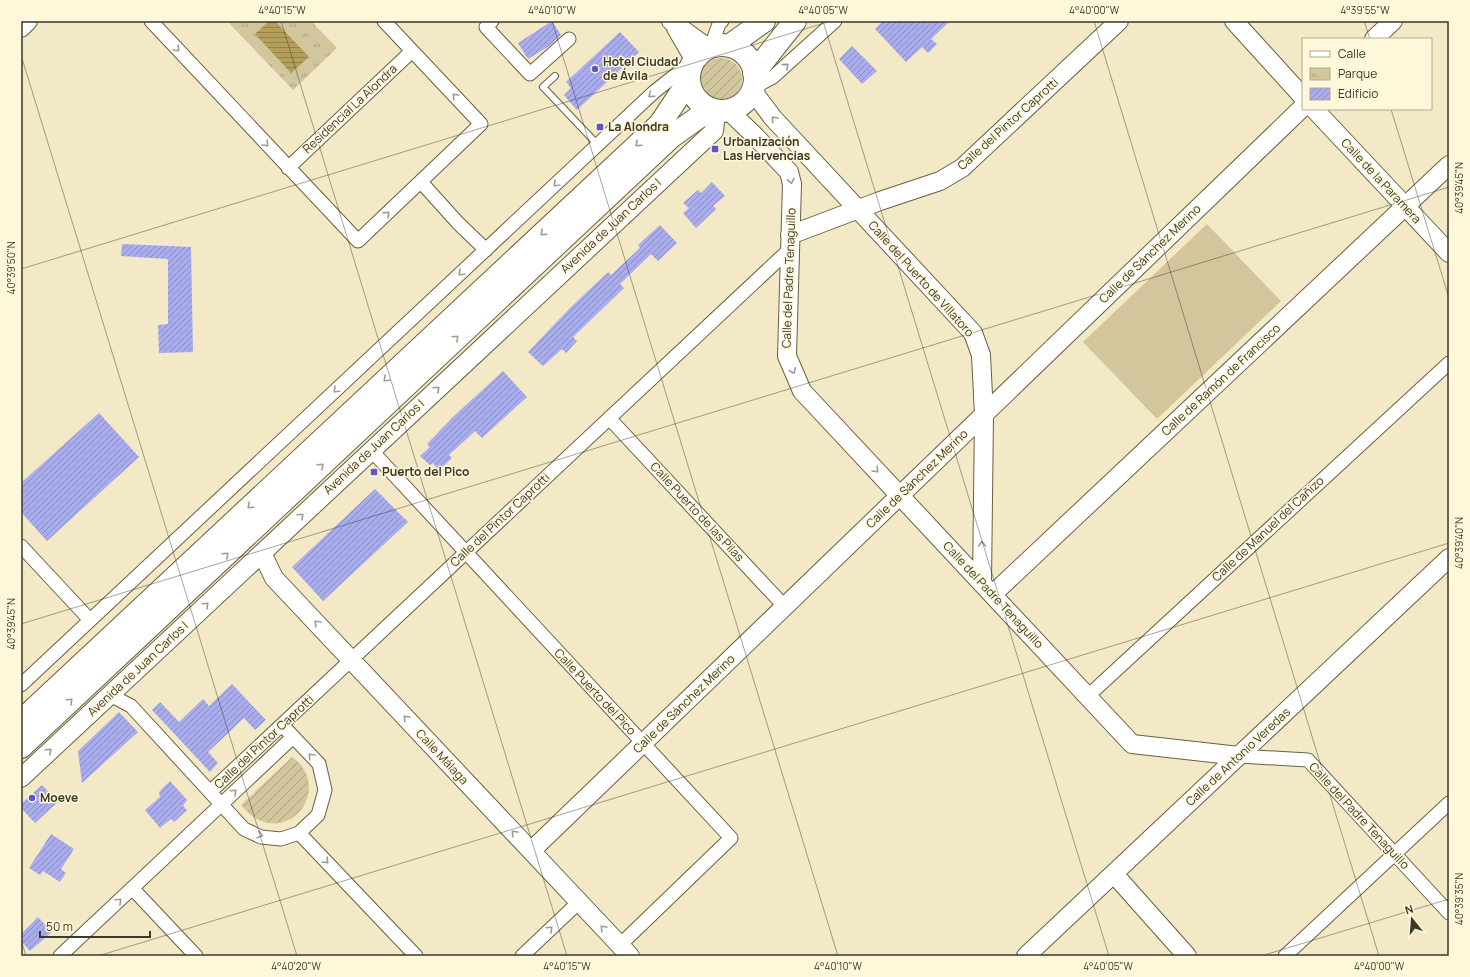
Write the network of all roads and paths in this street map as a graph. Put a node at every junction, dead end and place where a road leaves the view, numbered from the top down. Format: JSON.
{"nodes":[{"id":1,"x":28,"y":21,"type":"edge"},
{"id":2,"x":151,"y":21,"type":"edge"},
{"id":3,"x":384,"y":21,"type":"edge"},
{"id":4,"x":492,"y":21,"type":"edge"},
{"id":5,"x":722,"y":21,"type":"edge"},
{"id":6,"x":764,"y":21,"type":"edge"},
{"id":7,"x":795,"y":21,"type":"edge"},
{"id":8,"x":834,"y":21,"type":"edge"},
{"id":9,"x":1119,"y":21,"type":"edge"},
{"id":10,"x":1234,"y":21,"type":"edge"},
{"id":11,"x":1393,"y":21,"type":"edge"},
{"id":12,"x":674,"y":22,"type":"edge"},
{"id":13,"x":21,"y":28,"type":"edge"},
{"id":14,"x":1375,"y":38,"type":"edge"},
{"id":15,"x":569,"y":39,"type":"dead end"},
{"id":16,"x":412,"y":51,"type":"junction"},
{"id":17,"x":704,"y":57,"type":"junction"},
{"id":18,"x":555,"y":76,"type":"dead end"},
{"id":19,"x":754,"y":84,"type":"junction"},
{"id":20,"x":1302,"y":96,"type":"edge"},
{"id":21,"x":1302,"y":109,"type":"edge"},
{"id":22,"x":718,"y":110,"type":"junction"},
{"id":23,"x":1315,"y":110,"type":"edge"},
{"id":24,"x":598,"y":145,"type":"junction"},
{"id":25,"x":1449,"y":165,"type":"edge"},
{"id":26,"x":288,"y":168,"type":"junction"},
{"id":27,"x":421,"y":182,"type":"junction"},
{"id":28,"x":1405,"y":207,"type":"junction"},
{"id":29,"x":858,"y":208,"type":"junction"},
{"id":30,"x":790,"y":242,"type":"junction"},
{"id":31,"x":486,"y":250,"type":"junction"},
{"id":32,"x":1449,"y":253,"type":"edge"},
{"id":33,"x":1449,"y":362,"type":"edge"},
{"id":34,"x":984,"y":415,"type":"junction"},
{"id":35,"x":609,"y":418,"type":"junction"},
{"id":36,"x":371,"y":450,"type":"junction"},
{"id":37,"x":900,"y":496,"type":"junction"},
{"id":38,"x":21,"y":546,"type":"edge"},
{"id":39,"x":466,"y":552,"type":"junction"},
{"id":40,"x":262,"y":553,"type":"junction"},
{"id":41,"x":1449,"y":558,"type":"edge"},
{"id":42,"x":987,"y":588,"type":"junction"},
{"id":43,"x":785,"y":606,"type":"junction"},
{"id":44,"x":90,"y":620,"type":"junction"},
{"id":45,"x":351,"y":660,"type":"junction"},
{"id":46,"x":124,"y":682,"type":"junction"},
{"id":47,"x":21,"y":685,"type":"edge"},
{"id":48,"x":110,"y":695,"type":"junction"},
{"id":49,"x":1088,"y":696,"type":"junction"},
{"id":50,"x":131,"y":706,"type":"junction"},
{"id":51,"x":21,"y":721,"type":"edge"},
{"id":52,"x":282,"y":725,"type":"junction"},
{"id":53,"x":293,"y":737,"type":"junction"},
{"id":54,"x":643,"y":743,"type":"junction"},
{"id":55,"x":21,"y":747,"type":"edge"},
{"id":56,"x":1239,"y":756,"type":"junction"},
{"id":57,"x":21,"y":778,"type":"edge"},
{"id":58,"x":210,"y":792,"type":"junction"},
{"id":59,"x":1449,"y":803,"type":"edge"},
{"id":60,"x":222,"y":804,"type":"junction"},
{"id":61,"x":299,"y":833,"type":"junction"},
{"id":62,"x":531,"y":851,"type":"junction"},
{"id":63,"x":1394,"y":854,"type":"junction"},
{"id":64,"x":1114,"y":874,"type":"junction"},
{"id":65,"x":132,"y":888,"type":"junction"},
{"id":66,"x":579,"y":902,"type":"junction"},
{"id":67,"x":1449,"y":913,"type":"edge"},
{"id":68,"x":625,"y":951,"type":"edge"},
{"id":69,"x":60,"y":956,"type":"edge"},
{"id":70,"x":196,"y":956,"type":"edge"},
{"id":71,"x":416,"y":956,"type":"edge"},
{"id":72,"x":522,"y":956,"type":"edge"},
{"id":73,"x":1026,"y":956,"type":"edge"},
{"id":74,"x":1187,"y":956,"type":"edge"},
{"id":75,"x":1285,"y":956,"type":"edge"}],
"edges":[{"from":1,"to":13,"type":"street"},
{"from":2,"to":26,"type":"street","one_way":true},
{"from":3,"to":16,"type":"street"},
{"from":4,"to":15,"type":"street"},
{"from":5,"to":17,"type":"street"},
{"from":6,"to":17,"type":"highway"},
{"from":7,"to":19,"type":"highway"},
{"from":19,"to":8,"type":"street","one_way":true},
{"from":9,"to":29,"type":"street","name":"Calle del Pintor Caprotti"},
{"from":10,"to":20,"type":"street"},
{"from":11,"to":14,"type":"street"},
{"from":12,"to":17,"type":"street"},
{"from":16,"to":26,"type":"street","name":"Residencial La Alondra"},
{"from":27,"to":16,"type":"street","one_way":true},
{"from":17,"to":19,"type":"highway"},
{"from":17,"to":22,"type":"highway"},
{"from":17,"to":24,"type":"street","one_way":true},
{"from":17,"to":51,"type":"highway","one_way":true},
{"from":18,"to":24,"type":"lane"},
{"from":19,"to":22,"type":"highway"},
{"from":29,"to":19,"type":"street","name":"Calle del Puerto de Villatoro","one_way":true},
{"from":21,"to":34,"type":"street","name":"Calle de Sánchez Merino"},
{"from":22,"to":30,"type":"street","name":"Calle del Padre Tenaguillo","one_way":true},
{"from":36,"to":22,"type":"street","name":"Avenida de Juan Carlos I","one_way":true},
{"from":55,"to":22,"type":"highway","name":"Avenida de Juan Carlos I","one_way":true},
{"from":23,"to":28,"type":"street","name":"Calle de la Paramera"},
{"from":24,"to":31,"type":"street","one_way":true},
{"from":25,"to":28,"type":"street","name":"Calle de Ramón de Francisco"},
{"from":26,"to":27,"type":"street","one_way":true},
{"from":27,"to":31,"type":"street"},
{"from":28,"to":32,"type":"street","name":"Calle de la Paramera"},
{"from":28,"to":42,"type":"street","name":"Calle de Ramón de Francisco"},
{"from":29,"to":30,"type":"street","name":"Calle del Pintor Caprotti"},
{"from":29,"to":34,"type":"street","name":"Calle del Puerto de Villatoro"},
{"from":30,"to":35,"type":"street","name":"Calle del Pintor Caprotti"},
{"from":30,"to":37,"type":"street","name":"Calle del Padre Tenaguillo","one_way":true},
{"from":31,"to":44,"type":"street","one_way":true},
{"from":33,"to":49,"type":"street","name":"Calle de Manuel del Cañizo"},
{"from":34,"to":37,"type":"street","name":"Calle de Sánchez Merino"},
{"from":42,"to":34,"type":"street","name":"Calle del Puerto de Villatoro","one_way":true},
{"from":35,"to":39,"type":"street","name":"Calle del Pintor Caprotti"},
{"from":35,"to":43,"type":"street","name":"Calle Puerto de las Pilas"},
{"from":36,"to":39,"type":"street","name":"Calle Puerto del Pico"},
{"from":40,"to":36,"type":"street","name":"Avenida de Juan Carlos I","one_way":true},
{"from":37,"to":42,"type":"street","name":"Calle del Padre Tenaguillo"},
{"from":37,"to":43,"type":"street","name":"Calle de Sánchez Merino"},
{"from":38,"to":44,"type":"street"},
{"from":39,"to":45,"type":"street","name":"Calle del Pintor Caprotti"},
{"from":39,"to":54,"type":"street","name":"Calle Puerto del Pico"},
{"from":45,"to":40,"type":"street","name":"Calle Málaga","one_way":true},
{"from":46,"to":40,"type":"street","name":"Avenida de Juan Carlos I","one_way":true},
{"from":41,"to":56,"type":"street","name":"Calle de Antonio Veredas"},
{"from":42,"to":49,"type":"street","name":"Calle del Padre Tenaguillo"},
{"from":43,"to":54,"type":"street","name":"Calle de Sánchez Merino"},
{"from":44,"to":47,"type":"street"},
{"from":45,"to":52,"type":"street","name":"Calle del Pintor Caprotti"},
{"from":62,"to":45,"type":"street","name":"Calle Málaga","one_way":true},
{"from":46,"to":48,"type":"street","name":"Avenida de Juan Carlos I"},
{"from":46,"to":50,"type":"street"},
{"from":48,"to":50,"type":"street"},
{"from":57,"to":48,"type":"street","name":"Avenida de Juan Carlos I","one_way":true},
{"from":49,"to":56,"type":"street","name":"Calle del Padre Tenaguillo"},
{"from":50,"to":58,"type":"street"},
{"from":52,"to":53,"type":"street"},
{"from":52,"to":58,"type":"street","name":"Calle del Pintor Caprotti"},
{"from":60,"to":53,"type":"street","name":"Calle del Pintor Caprotti","one_way":true},
{"from":61,"to":53,"type":"street","one_way":true},
{"from":54,"to":62,"type":"street","name":"Calle de Sánchez Merino"},
{"from":54,"to":68,"type":"street","name":"Calle Puerto del Pico"},
{"from":56,"to":63,"type":"street","name":"Calle del Padre Tenaguillo"},
{"from":56,"to":64,"type":"street","name":"Calle de Antonio Veredas"},
{"from":58,"to":60,"type":"street"},
{"from":59,"to":63,"type":"street"},
{"from":60,"to":61,"type":"street","one_way":true},
{"from":60,"to":65,"type":"street","name":"Calle del Pintor Caprotti"},
{"from":61,"to":71,"type":"street","one_way":true},
{"from":62,"to":66,"type":"street","name":"Calle Málaga"},
{"from":63,"to":67,"type":"street","name":"Calle del Padre Tenaguillo"},
{"from":63,"to":75,"type":"street"},
{"from":64,"to":73,"type":"street","name":"Calle de Antonio Veredas"},
{"from":64,"to":74,"type":"street"},
{"from":69,"to":65,"type":"street","name":"Calle del Pintor Caprotti","one_way":true},
{"from":65,"to":70,"type":"street"},
{"from":68,"to":66,"type":"street","name":"Calle Málaga","one_way":true},
{"from":72,"to":66,"type":"street","one_way":true}]}
